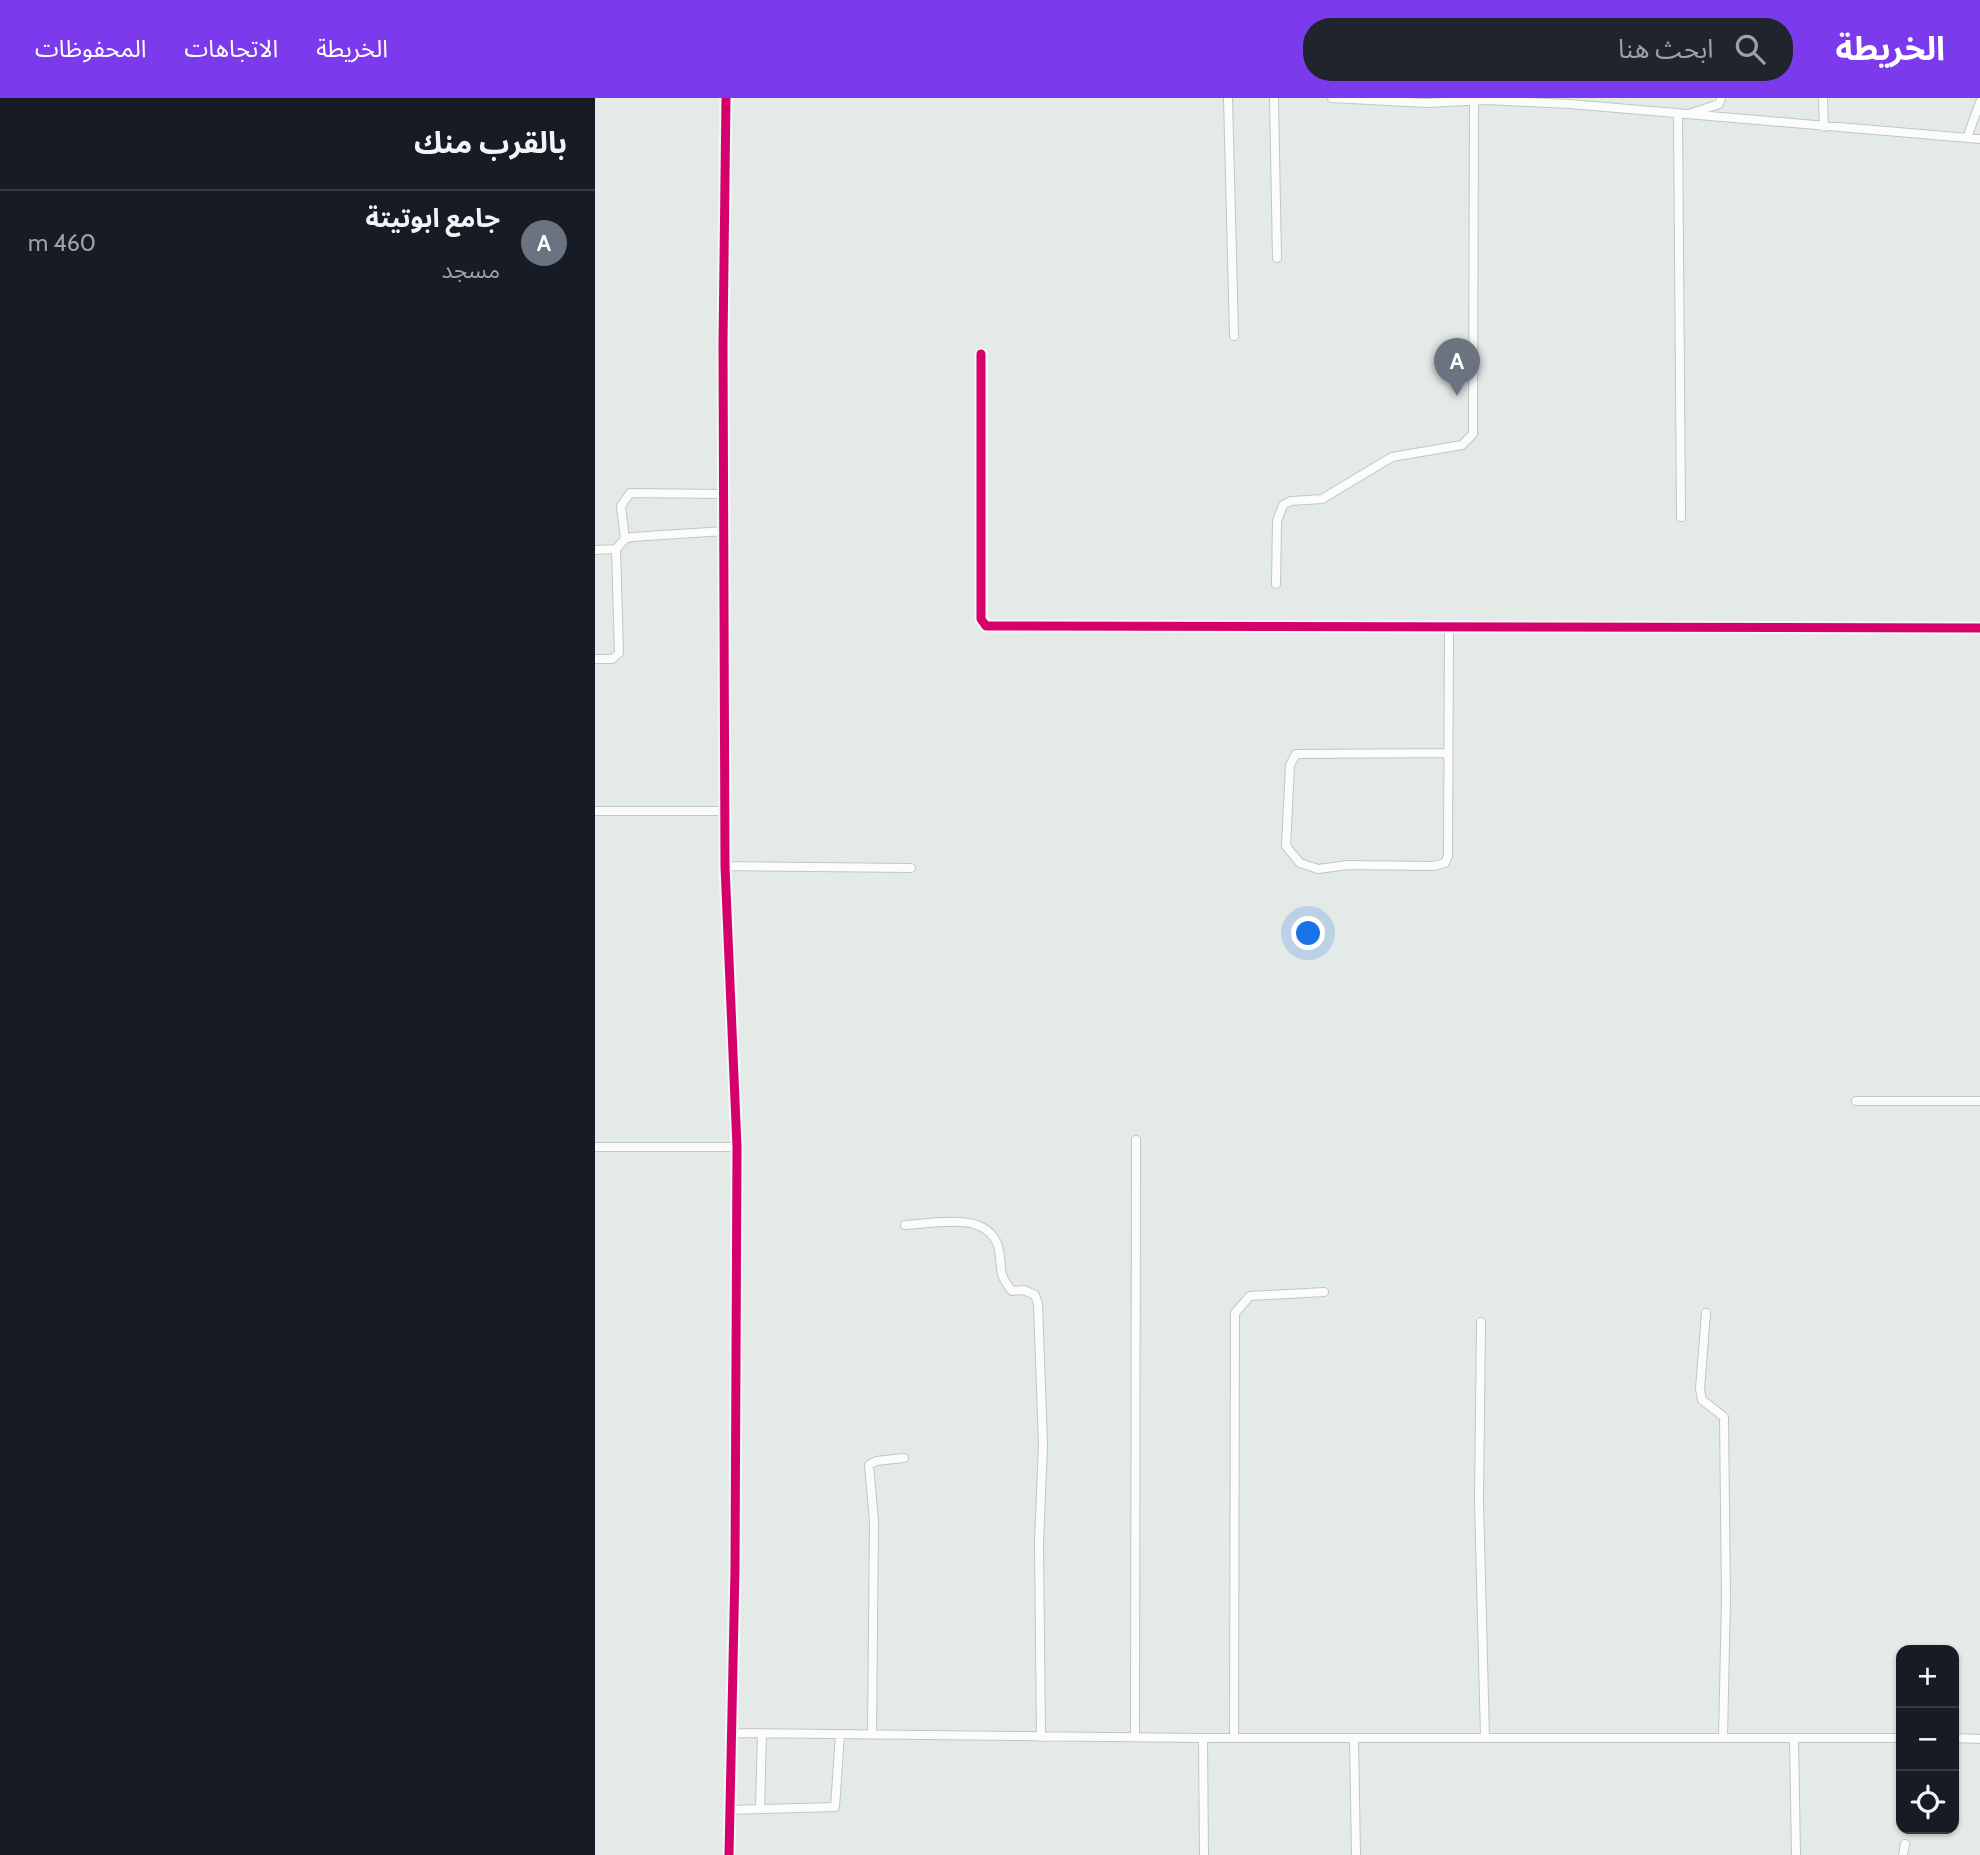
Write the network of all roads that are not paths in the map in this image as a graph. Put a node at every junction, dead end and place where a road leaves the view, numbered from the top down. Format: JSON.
{"nodes":[{"id":1,"x":726,"y":98,"type":"edge"},
{"id":2,"x":1229,"y":98,"type":"edge"},
{"id":3,"x":1274,"y":98,"type":"edge"},
{"id":4,"x":1332,"y":98,"type":"edge"},
{"id":5,"x":1721,"y":98,"type":"edge"},
{"id":6,"x":1823,"y":98,"type":"edge"},
{"id":7,"x":1474,"y":100,"type":"junction"},
{"id":8,"x":1552,"y":101,"type":"edge"},
{"id":9,"x":1980,"y":102,"type":"edge"},
{"id":10,"x":1678,"y":114,"type":"junction"},
{"id":11,"x":1688,"y":114,"type":"junction"},
{"id":12,"x":1824,"y":127,"type":"junction"},
{"id":13,"x":1968,"y":138,"type":"junction"},
{"id":14,"x":1980,"y":139,"type":"edge"},
{"id":15,"x":1277,"y":257,"type":"dead end"},
{"id":16,"x":1234,"y":336,"type":"dead end"},
{"id":17,"x":981,"y":354,"type":"dead end"},
{"id":18,"x":724,"y":494,"type":"junction"},
{"id":19,"x":1681,"y":517,"type":"dead end"},
{"id":20,"x":725,"y":531,"type":"junction"},
{"id":21,"x":625,"y":539,"type":"junction"},
{"id":22,"x":616,"y":549,"type":"junction"},
{"id":23,"x":595,"y":550,"type":"edge"},
{"id":24,"x":1276,"y":584,"type":"dead end"},
{"id":25,"x":1450,"y":626,"type":"junction"},
{"id":26,"x":1980,"y":628,"type":"edge"},
{"id":27,"x":595,"y":659,"type":"edge"},
{"id":28,"x":1447,"y":753,"type":"junction"},
{"id":29,"x":595,"y":811,"type":"edge"},
{"id":30,"x":726,"y":811,"type":"junction"},
{"id":31,"x":725,"y":866,"type":"junction"},
{"id":32,"x":911,"y":868,"type":"dead end"},
{"id":33,"x":1856,"y":1101,"type":"dead end"},
{"id":34,"x":1980,"y":1101,"type":"edge"},
{"id":35,"x":1136,"y":1140,"type":"dead end"},
{"id":36,"x":595,"y":1147,"type":"edge"},
{"id":37,"x":737,"y":1147,"type":"junction"},
{"id":38,"x":905,"y":1225,"type":"dead end"},
{"id":39,"x":1324,"y":1292,"type":"dead end"},
{"id":40,"x":1706,"y":1313,"type":"dead end"},
{"id":41,"x":1481,"y":1322,"type":"dead end"},
{"id":42,"x":904,"y":1458,"type":"dead end"},
{"id":43,"x":733,"y":1733,"type":"junction"},
{"id":44,"x":762,"y":1734,"type":"junction"},
{"id":45,"x":840,"y":1735,"type":"junction"},
{"id":46,"x":871,"y":1735,"type":"junction"},
{"id":47,"x":1041,"y":1737,"type":"junction"},
{"id":48,"x":1135,"y":1737,"type":"junction"},
{"id":49,"x":1203,"y":1738,"type":"junction"},
{"id":50,"x":1234,"y":1738,"type":"junction"},
{"id":51,"x":1354,"y":1738,"type":"junction"},
{"id":52,"x":1485,"y":1738,"type":"junction"},
{"id":53,"x":1723,"y":1738,"type":"junction"},
{"id":54,"x":1794,"y":1738,"type":"junction"},
{"id":55,"x":1896,"y":1738,"type":"edge"},
{"id":56,"x":1959,"y":1738,"type":"edge"},
{"id":57,"x":1980,"y":1739,"type":"edge"},
{"id":58,"x":759,"y":1809,"type":"junction"},
{"id":59,"x":730,"y":1810,"type":"junction"},
{"id":60,"x":1905,"y":1844,"type":"dead end"},
{"id":61,"x":729,"y":1855,"type":"edge"},
{"id":62,"x":1204,"y":1855,"type":"edge"},
{"id":63,"x":1356,"y":1855,"type":"edge"},
{"id":64,"x":1795,"y":1855,"type":"edge"},
{"id":65,"x":1903,"y":1855,"type":"edge"}],
"edges":[{"from":1,"to":18,"type":"street"},
{"from":2,"to":16,"type":"street"},
{"from":3,"to":15,"type":"street"},
{"from":4,"to":7,"type":"street"},
{"from":5,"to":11,"type":"street"},
{"from":6,"to":12,"type":"street"},
{"from":7,"to":8,"type":"street"},
{"from":7,"to":24,"type":"street"},
{"from":8,"to":10,"type":"street"},
{"from":9,"to":13,"type":"street"},
{"from":10,"to":11,"type":"street"},
{"from":10,"to":19,"type":"street"},
{"from":11,"to":12,"type":"street"},
{"from":12,"to":13,"type":"street"},
{"from":13,"to":14,"type":"street"},
{"from":17,"to":25,"type":"street"},
{"from":18,"to":20,"type":"street"},
{"from":18,"to":21,"type":"street"},
{"from":20,"to":21,"type":"street"},
{"from":20,"to":30,"type":"street"},
{"from":21,"to":22,"type":"street"},
{"from":22,"to":23,"type":"street"},
{"from":22,"to":27,"type":"street"},
{"from":25,"to":26,"type":"street"},
{"from":25,"to":28,"type":"street"},
{"from":28,"to":28,"type":"street"},
{"from":29,"to":30,"type":"street"},
{"from":30,"to":31,"type":"street"},
{"from":31,"to":32,"type":"street"},
{"from":31,"to":37,"type":"street"},
{"from":33,"to":34,"type":"street"},
{"from":35,"to":48,"type":"street"},
{"from":36,"to":37,"type":"street"},
{"from":37,"to":43,"type":"street"},
{"from":38,"to":47,"type":"street"},
{"from":39,"to":50,"type":"street"},
{"from":40,"to":53,"type":"street"},
{"from":41,"to":52,"type":"street"},
{"from":42,"to":46,"type":"street"},
{"from":43,"to":44,"type":"street"},
{"from":43,"to":59,"type":"street"},
{"from":44,"to":45,"type":"street"},
{"from":44,"to":58,"type":"street"},
{"from":45,"to":46,"type":"street"},
{"from":45,"to":58,"type":"street"},
{"from":46,"to":47,"type":"street"},
{"from":47,"to":48,"type":"street"},
{"from":48,"to":49,"type":"street"},
{"from":49,"to":50,"type":"street"},
{"from":49,"to":62,"type":"street"},
{"from":50,"to":51,"type":"street"},
{"from":51,"to":52,"type":"street"},
{"from":51,"to":63,"type":"street"},
{"from":52,"to":53,"type":"street"},
{"from":53,"to":54,"type":"street"},
{"from":54,"to":55,"type":"street"},
{"from":54,"to":64,"type":"street"},
{"from":56,"to":57,"type":"street"},
{"from":58,"to":59,"type":"street"},
{"from":59,"to":61,"type":"street"},
{"from":60,"to":65,"type":"street"}]}
